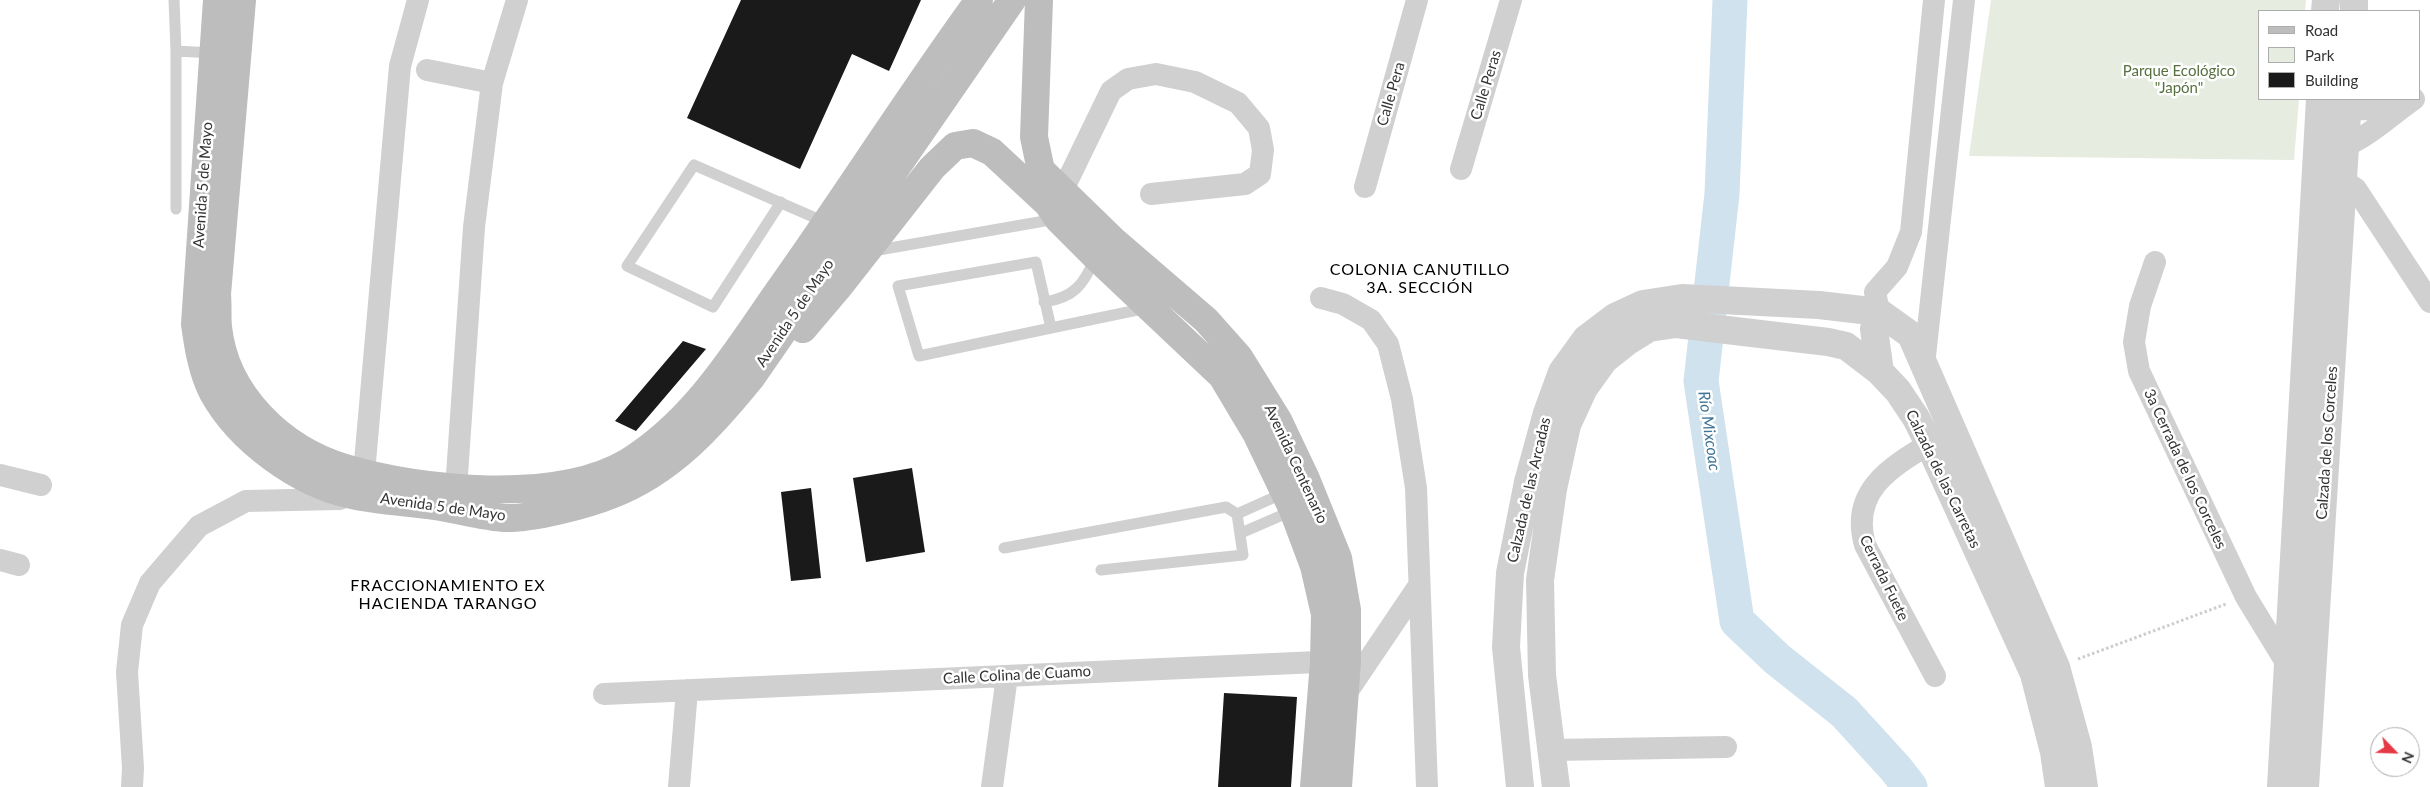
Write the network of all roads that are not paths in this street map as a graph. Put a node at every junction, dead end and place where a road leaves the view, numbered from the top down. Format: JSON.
{"nodes":[{"id":1,"x":174,"y":0,"type":"edge"},
{"id":2,"x":217,"y":0,"type":"edge"},
{"id":3,"x":242,"y":0,"type":"edge"},
{"id":4,"x":418,"y":0,"type":"edge"},
{"id":5,"x":517,"y":0,"type":"edge"},
{"id":6,"x":979,"y":0,"type":"edge"},
{"id":7,"x":1012,"y":0,"type":"edge"},
{"id":8,"x":1039,"y":0,"type":"edge"},
{"id":9,"x":1417,"y":0,"type":"edge"},
{"id":10,"x":1511,"y":0,"type":"edge"},
{"id":11,"x":1934,"y":0,"type":"edge"},
{"id":12,"x":1964,"y":0,"type":"edge"},
{"id":13,"x":176,"y":50,"type":"junction"},
{"id":14,"x":213,"y":53,"type":"junction"},
{"id":15,"x":426,"y":70,"type":"dead end"},
{"id":16,"x":492,"y":82,"type":"junction"},
{"id":17,"x":2411,"y":101,"type":"edge"},
{"id":18,"x":2348,"y":104,"type":"edge"},
{"id":19,"x":2319,"y":120,"type":"edge"},
{"id":20,"x":219,"y":130,"type":"junction"},
{"id":21,"x":2346,"y":146,"type":"junction"},
{"id":22,"x":1461,"y":170,"type":"dead end"},
{"id":23,"x":2344,"y":181,"type":"junction"},
{"id":24,"x":2315,"y":185,"type":"junction"},
{"id":25,"x":1365,"y":187,"type":"dead end"},
{"id":26,"x":1151,"y":194,"type":"dead end"},
{"id":27,"x":780,"y":202,"type":"junction"},
{"id":28,"x":1056,"y":204,"type":"junction"},
{"id":29,"x":176,"y":209,"type":"dead end"},
{"id":30,"x":2342,"y":212,"type":"junction"},
{"id":31,"x":2313,"y":217,"type":"junction"},
{"id":32,"x":844,"y":233,"type":"junction"},
{"id":33,"x":1096,"y":257,"type":"junction"},
{"id":34,"x":2155,"y":262,"type":"dead end"},
{"id":35,"x":1322,"y":298,"type":"dead end"},
{"id":36,"x":1044,"y":302,"type":"junction"},
{"id":37,"x":2430,"y":302,"type":"edge"},
{"id":38,"x":1150,"y":307,"type":"junction"},
{"id":39,"x":1679,"y":311,"type":"junction"},
{"id":40,"x":1879,"y":312,"type":"junction"},
{"id":41,"x":1050,"y":328,"type":"junction"},
{"id":42,"x":1924,"y":365,"type":"junction"},
{"id":43,"x":1880,"y":372,"type":"junction"},
{"id":44,"x":1929,"y":444,"type":"junction"},
{"id":45,"x":633,"y":472,"type":"junction"},
{"id":46,"x":0,"y":475,"type":"edge"},
{"id":47,"x":357,"y":484,"type":"junction"},
{"id":48,"x":41,"y":485,"type":"dead end"},
{"id":49,"x":1300,"y":495,"type":"junction"},
{"id":50,"x":455,"y":498,"type":"junction"},
{"id":51,"x":1237,"y":514,"type":"junction"},
{"id":52,"x":1241,"y":533,"type":"junction"},
{"id":53,"x":1004,"y":548,"type":"dead end"},
{"id":54,"x":1101,"y":570,"type":"dead end"},
{"id":55,"x":1418,"y":587,"type":"junction"},
{"id":56,"x":1336,"y":661,"type":"junction"},
{"id":57,"x":2287,"y":664,"type":"junction"},
{"id":58,"x":1007,"y":676,"type":"junction"},
{"id":59,"x":1935,"y":676,"type":"dead end"},
{"id":60,"x":687,"y":690,"type":"junction"},
{"id":61,"x":604,"y":694,"type":"dead end"},
{"id":62,"x":1344,"y":697,"type":"junction"},
{"id":63,"x":1320,"y":723,"type":"junction"},
{"id":64,"x":1726,"y":748,"type":"dead end"},
{"id":65,"x":1552,"y":750,"type":"junction"},
{"id":66,"x":132,"y":787,"type":"edge"},
{"id":67,"x":679,"y":787,"type":"edge"},
{"id":68,"x":992,"y":787,"type":"edge"},
{"id":69,"x":1314,"y":787,"type":"edge"},
{"id":70,"x":1338,"y":787,"type":"edge"},
{"id":71,"x":1427,"y":787,"type":"edge"},
{"id":72,"x":1520,"y":787,"type":"edge"},
{"id":73,"x":1556,"y":787,"type":"edge"},
{"id":74,"x":2059,"y":787,"type":"edge"},
{"id":75,"x":2084,"y":787,"type":"edge"},
{"id":76,"x":2281,"y":787,"type":"edge"},
{"id":77,"x":2305,"y":787,"type":"edge"}],
"edges":[{"from":1,"to":13,"type":"lane"},
{"from":2,"to":14,"type":"main road","name":"Avenida 5 de Mayo"},
{"from":3,"to":20,"type":"main road","name":"Avenida 5 de Mayo"},
{"from":4,"to":47,"type":"street"},
{"from":5,"to":16,"type":"street"},
{"from":6,"to":32,"type":"main road","name":"Avenida 5 de Mayo"},
{"from":7,"to":32,"type":"main road","name":"Avenida 5 de Mayo"},
{"from":8,"to":28,"type":"main road","name":"Avenida Centenario"},
{"from":9,"to":25,"type":"street","name":"Calle Pera"},
{"from":10,"to":22,"type":"street","name":"Calle Peras"},
{"from":11,"to":40,"type":"street"},
{"from":12,"to":42,"type":"street","name":"Calzada de las Carretas"},
{"from":13,"to":14,"type":"lane"},
{"from":13,"to":29,"type":"lane"},
{"from":14,"to":20,"type":"main road","name":"Avenida 5 de Mayo"},
{"from":15,"to":16,"type":"street"},
{"from":16,"to":50,"type":"street"},
{"from":17,"to":18,"type":"street"},
{"from":17,"to":21,"type":"street"},
{"from":18,"to":19,"type":"street"},
{"from":18,"to":21,"type":"street","name":"Calzada de los Corceles"},
{"from":19,"to":21,"type":"street"},
{"from":19,"to":24,"type":"street","name":"Calzada de los Corceles"},
{"from":20,"to":47,"type":"main road","name":"Avenida 5 de Mayo"},
{"from":21,"to":23,"type":"street","name":"Calzada de los Corceles"},
{"from":23,"to":24,"type":"street"},
{"from":23,"to":30,"type":"street","name":"Calzada de los Corceles"},
{"from":23,"to":37,"type":"street"},
{"from":24,"to":31,"type":"street","name":"Calzada de los Corceles"},
{"from":26,"to":28,"type":"street"},
{"from":27,"to":27,"type":"lane"},
{"from":27,"to":32,"type":"lane"},
{"from":28,"to":32,"type":"lane"},
{"from":28,"to":32,"type":"main road"},
{"from":28,"to":33,"type":"main road","name":"Avenida Centenario"},
{"from":28,"to":49,"type":"main road","name":"Avenida Centenario"},
{"from":30,"to":31,"type":"street"},
{"from":30,"to":77,"type":"street","name":"Calzada de los Corceles"},
{"from":31,"to":57,"type":"street","name":"Calzada de los Corceles"},
{"from":32,"to":45,"type":"main road","name":"Avenida 5 de Mayo"},
{"from":32,"to":45,"type":"main road","name":"Avenida 5 de Mayo"},
{"from":33,"to":36,"type":"lane"},
{"from":33,"to":38,"type":"main road","name":"Avenida Centenario"},
{"from":34,"to":57,"type":"street","name":"3a Cerrada de los Corceles"},
{"from":35,"to":55,"type":"street"},
{"from":36,"to":41,"type":"lane"},
{"from":36,"to":41,"type":"lane"},
{"from":38,"to":41,"type":"lane"},
{"from":38,"to":49,"type":"main road","name":"Avenida Centenario"},
{"from":39,"to":40,"type":"street","name":"Calzada de las Arcadas"},
{"from":39,"to":43,"type":"street","name":"Calzada de las Arcadas"},
{"from":39,"to":65,"type":"street","name":"Calzada de las Arcadas"},
{"from":39,"to":72,"type":"street","name":"Calzada de las Arcadas"},
{"from":40,"to":42,"type":"street"},
{"from":40,"to":43,"type":"street"},
{"from":42,"to":75,"type":"street","name":"Calzada de las Carretas"},
{"from":43,"to":44,"type":"street","name":"Calzada de las Carretas"},
{"from":44,"to":59,"type":"street","name":"Cerrada Fuete"},
{"from":44,"to":74,"type":"street","name":"Calzada de las Carretas"},
{"from":45,"to":50,"type":"main road","name":"Avenida 5 de Mayo"},
{"from":46,"to":48,"type":"street"},
{"from":47,"to":50,"type":"main road","name":"Avenida 5 de Mayo"},
{"from":47,"to":66,"type":"street"},
{"from":49,"to":51,"type":"lane"},
{"from":49,"to":52,"type":"lane"},
{"from":49,"to":56,"type":"main road","name":"Avenida Centenario"},
{"from":51,"to":52,"type":"lane"},
{"from":51,"to":53,"type":"lane"},
{"from":52,"to":54,"type":"lane"},
{"from":55,"to":62,"type":"street"},
{"from":55,"to":71,"type":"street"},
{"from":56,"to":58,"type":"street","name":"Calle Colina de Cuamo"},
{"from":56,"to":62,"type":"main road","name":"Avenida Centenario"},
{"from":56,"to":63,"type":"main road","name":"Avenida Centenario"},
{"from":57,"to":76,"type":"street","name":"Calzada de los Corceles"},
{"from":58,"to":60,"type":"street","name":"Calle Colina de Cuamo"},
{"from":58,"to":68,"type":"street"},
{"from":60,"to":61,"type":"street","name":"Calle Colina de Cuamo"},
{"from":60,"to":67,"type":"street"},
{"from":62,"to":63,"type":"street"},
{"from":62,"to":70,"type":"main road","name":"Avenida Centenario"},
{"from":63,"to":69,"type":"main road","name":"Avenida Centenario"},
{"from":64,"to":65,"type":"street"},
{"from":65,"to":73,"type":"street","name":"Calzada de las Arcadas"}]}
